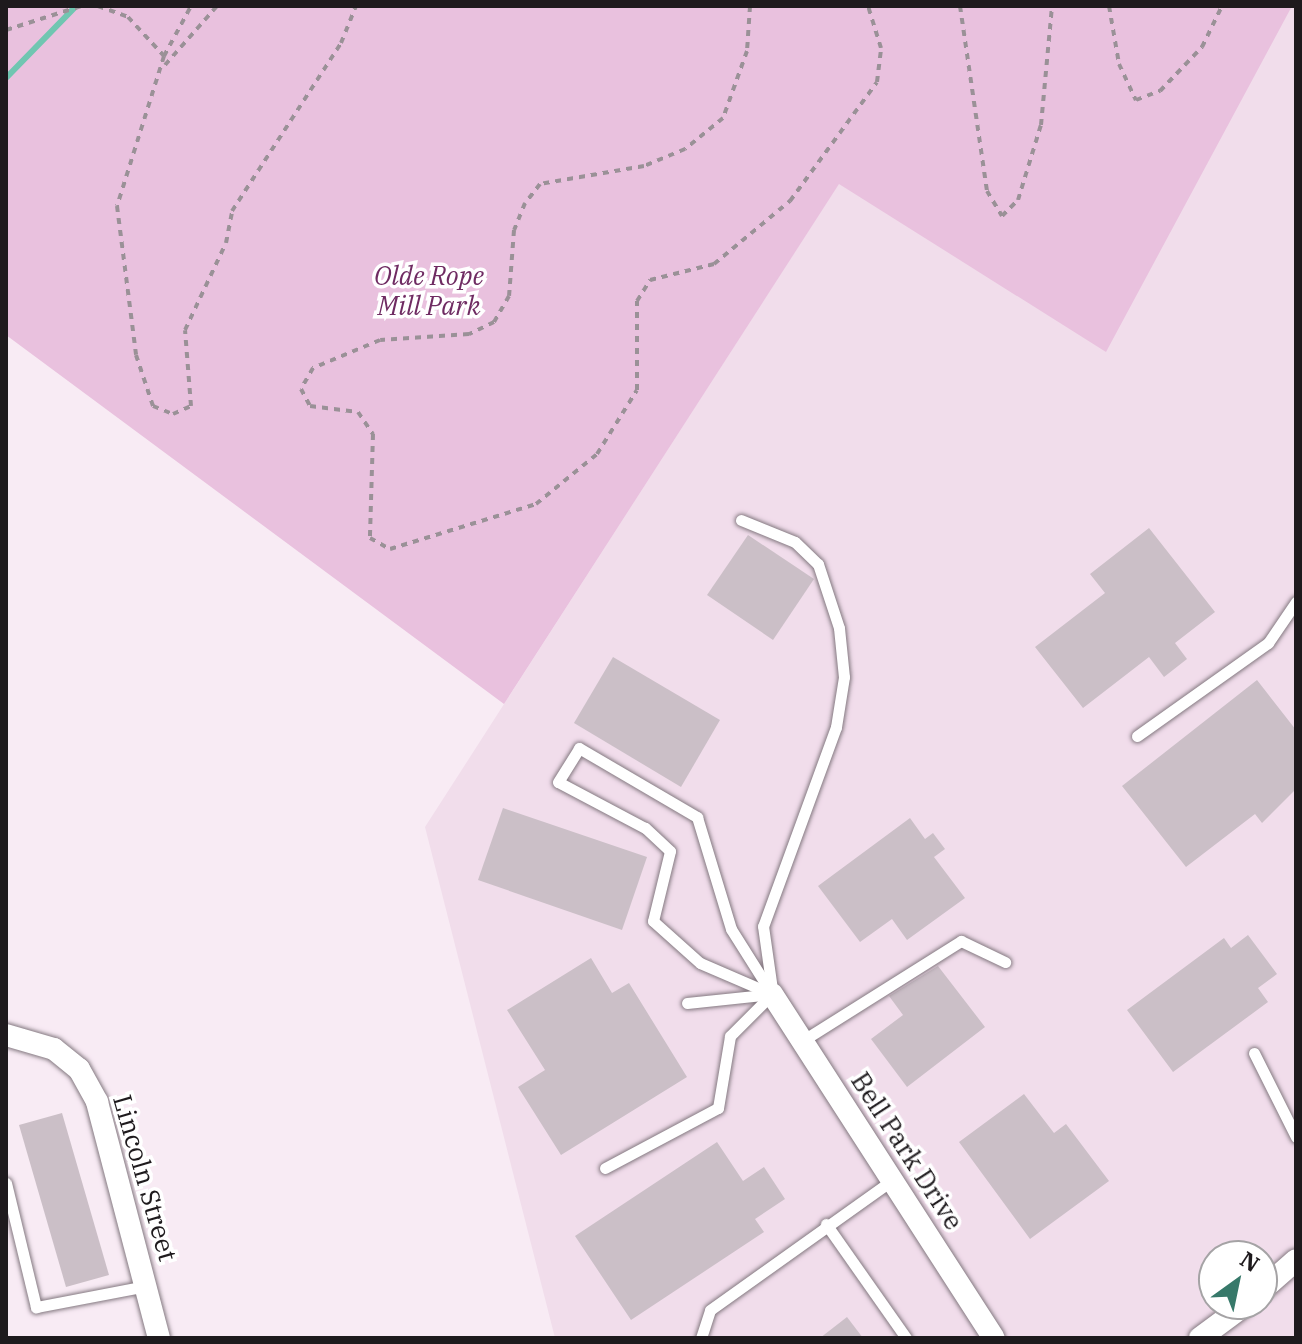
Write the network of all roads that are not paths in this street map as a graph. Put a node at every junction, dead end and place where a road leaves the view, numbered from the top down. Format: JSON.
{"nodes":[{"id":1,"x":741,"y":520,"type":"dead end"},
{"id":2,"x":1296,"y":602,"type":"edge"},
{"id":3,"x":1137,"y":736,"type":"dead end"},
{"id":4,"x":1005,"y":962,"type":"dead end"},
{"id":5,"x":772,"y":994,"type":"junction"},
{"id":6,"x":687,"y":1003,"type":"dead end"},
{"id":7,"x":6,"y":1035,"type":"edge"},
{"id":8,"x":802,"y":1041,"type":"junction"},
{"id":9,"x":1254,"y":1053,"type":"dead end"},
{"id":10,"x":1296,"y":1137,"type":"edge"},
{"id":11,"x":605,"y":1168,"type":"dead end"},
{"id":12,"x":892,"y":1180,"type":"junction"},
{"id":13,"x":6,"y":1183,"type":"edge"},
{"id":14,"x":826,"y":1224,"type":"junction"},
{"id":15,"x":1296,"y":1260,"type":"edge"},
{"id":16,"x":1278,"y":1276,"type":"edge"},
{"id":17,"x":146,"y":1286,"type":"junction"},
{"id":18,"x":1224,"y":1320,"type":"edge"},
{"id":19,"x":159,"y":1338,"type":"edge"},
{"id":20,"x":701,"y":1338,"type":"edge"},
{"id":21,"x":906,"y":1338,"type":"edge"},
{"id":22,"x":994,"y":1338,"type":"edge"},
{"id":23,"x":1200,"y":1338,"type":"edge"}],
"edges":[{"from":1,"to":5,"type":"lane"},
{"from":2,"to":3,"type":"lane"},
{"from":4,"to":8,"type":"lane"},
{"from":5,"to":5,"type":"lane"},
{"from":5,"to":6,"type":"lane"},
{"from":5,"to":8,"type":"street","name":"Bell Park Drive"},
{"from":5,"to":11,"type":"lane"},
{"from":7,"to":17,"type":"street","name":"Lincoln Street"},
{"from":8,"to":12,"type":"street","name":"Bell Park Drive"},
{"from":9,"to":10,"type":"lane"},
{"from":12,"to":14,"type":"lane"},
{"from":12,"to":22,"type":"street","name":"Bell Park Drive"},
{"from":13,"to":17,"type":"lane"},
{"from":14,"to":20,"type":"lane"},
{"from":14,"to":21,"type":"lane"},
{"from":15,"to":16,"type":"street"},
{"from":17,"to":19,"type":"street","name":"Lincoln Street"},
{"from":18,"to":23,"type":"street"}]}
